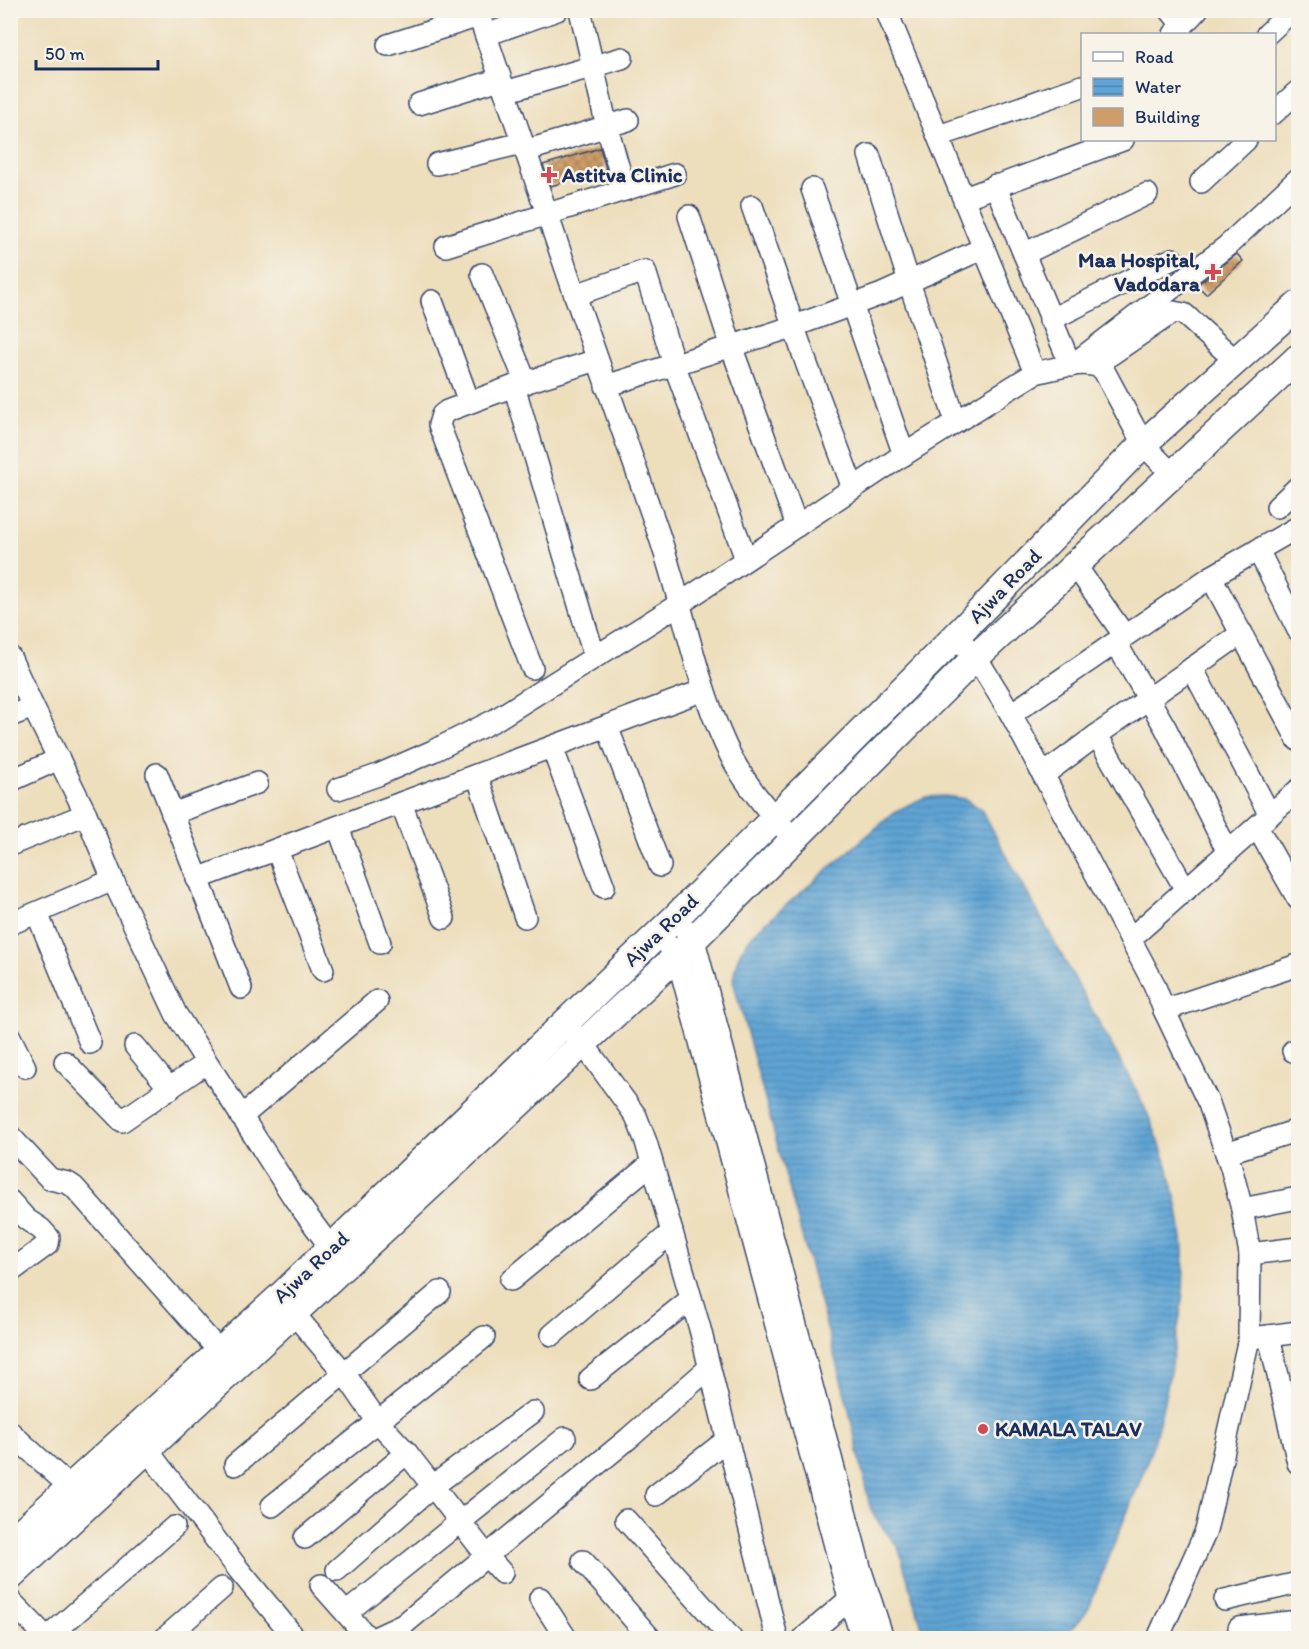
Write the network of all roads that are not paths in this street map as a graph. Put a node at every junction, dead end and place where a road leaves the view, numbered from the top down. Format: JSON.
{"nodes":[{"id":1,"x":557,"y":10,"type":"edge"},
{"id":2,"x":580,"y":10,"type":"edge"},
{"id":3,"x":886,"y":10,"type":"edge"},
{"id":4,"x":1293,"y":10,"type":"edge"},
{"id":5,"x":481,"y":21,"type":"edge"},
{"id":6,"x":1268,"y":33,"type":"edge"},
{"id":7,"x":388,"y":45,"type":"dead end"},
{"id":8,"x":622,"y":57,"type":"dead end"},
{"id":9,"x":594,"y":66,"type":"junction"},
{"id":10,"x":503,"y":86,"type":"junction"},
{"id":11,"x":1081,"y":87,"type":"edge"},
{"id":12,"x":1299,"y":91,"type":"edge"},
{"id":13,"x":419,"y":104,"type":"dead end"},
{"id":14,"x":1276,"y":112,"type":"edge"},
{"id":15,"x":628,"y":120,"type":"dead end"},
{"id":16,"x":607,"y":127,"type":"junction"},
{"id":17,"x":939,"y":136,"type":"junction"},
{"id":18,"x":1120,"y":141,"type":"edge"},
{"id":19,"x":1245,"y":141,"type":"edge"},
{"id":20,"x":523,"y":147,"type":"junction"},
{"id":21,"x":869,"y":155,"type":"dead end"},
{"id":22,"x":437,"y":164,"type":"dead end"},
{"id":23,"x":675,"y":174,"type":"dead end"},
{"id":24,"x":1299,"y":179,"type":"edge"},
{"id":25,"x":1201,"y":182,"type":"dead end"},
{"id":26,"x":995,"y":186,"type":"junction"},
{"id":27,"x":812,"y":189,"type":"dead end"},
{"id":28,"x":625,"y":190,"type":"junction"},
{"id":29,"x":1146,"y":194,"type":"dead end"},
{"id":30,"x":964,"y":198,"type":"junction"},
{"id":31,"x":752,"y":206,"type":"dead end"},
{"id":32,"x":546,"y":214,"type":"junction"},
{"id":33,"x":688,"y":216,"type":"dead end"},
{"id":34,"x":446,"y":246,"type":"dead end"},
{"id":35,"x":984,"y":248,"type":"junction"},
{"id":36,"x":1024,"y":254,"type":"junction"},
{"id":37,"x":1172,"y":259,"type":"dead end"},
{"id":38,"x":483,"y":274,"type":"dead end"},
{"id":39,"x":909,"y":282,"type":"junction"},
{"id":40,"x":574,"y":295,"type":"junction"},
{"id":41,"x":432,"y":301,"type":"dead end"},
{"id":42,"x":1299,"y":304,"type":"edge"},
{"id":43,"x":853,"y":305,"type":"junction"},
{"id":44,"x":1050,"y":320,"type":"junction"},
{"id":45,"x":794,"y":326,"type":"junction"},
{"id":46,"x":731,"y":346,"type":"junction"},
{"id":47,"x":1110,"y":355,"type":"dead end"},
{"id":48,"x":1299,"y":357,"type":"edge"},
{"id":49,"x":597,"y":360,"type":"junction"},
{"id":50,"x":1236,"y":361,"type":"junction"},
{"id":51,"x":674,"y":364,"type":"junction"},
{"id":52,"x":1071,"y":366,"type":"junction"},
{"id":53,"x":1035,"y":373,"type":"junction"},
{"id":54,"x":520,"y":384,"type":"junction"},
{"id":55,"x":606,"y":386,"type":"junction"},
{"id":56,"x":469,"y":402,"type":"junction"},
{"id":57,"x":956,"y":422,"type":"junction"},
{"id":58,"x":1143,"y":444,"type":"junction"},
{"id":59,"x":904,"y":455,"type":"junction"},
{"id":60,"x":1172,"y":474,"type":"junction"},
{"id":61,"x":1299,"y":487,"type":"edge"},
{"id":62,"x":853,"y":489,"type":"junction"},
{"id":63,"x":1277,"y":507,"type":"dead end"},
{"id":64,"x":796,"y":526,"type":"junction"},
{"id":65,"x":1299,"y":527,"type":"edge"},
{"id":66,"x":1258,"y":550,"type":"junction"},
{"id":67,"x":746,"y":559,"type":"junction"},
{"id":68,"x":1075,"y":565,"type":"junction"},
{"id":69,"x":1211,"y":577,"type":"junction"},
{"id":70,"x":681,"y":603,"type":"junction"},
{"id":71,"x":1299,"y":630,"type":"edge"},
{"id":72,"x":1242,"y":633,"type":"junction"},
{"id":73,"x":956,"y":636,"type":"junction"},
{"id":74,"x":1120,"y":639,"type":"junction"},
{"id":75,"x":594,"y":656,"type":"junction"},
{"id":76,"x":10,"y":657,"type":"edge"},
{"id":77,"x":976,"y":657,"type":"junction"},
{"id":78,"x":532,"y":668,"type":"dead end"},
{"id":79,"x":1192,"y":668,"type":"junction"},
{"id":80,"x":704,"y":690,"type":"junction"},
{"id":81,"x":1149,"y":698,"type":"junction"},
{"id":82,"x":33,"y":707,"type":"junction"},
{"id":83,"x":1011,"y":714,"type":"junction"},
{"id":84,"x":10,"y":716,"type":"edge"},
{"id":85,"x":608,"y":726,"type":"junction"},
{"id":86,"x":1097,"y":735,"type":"junction"},
{"id":87,"x":1299,"y":740,"type":"edge"},
{"id":88,"x":552,"y":747,"type":"junction"},
{"id":89,"x":59,"y":759,"type":"junction"},
{"id":90,"x":157,"y":774,"type":"dead end"},
{"id":91,"x":477,"y":775,"type":"junction"},
{"id":92,"x":1043,"y":775,"type":"junction"},
{"id":93,"x":10,"y":781,"type":"edge"},
{"id":94,"x":257,"y":783,"type":"dead end"},
{"id":95,"x":338,"y":789,"type":"dead end"},
{"id":96,"x":1299,"y":790,"type":"edge"},
{"id":97,"x":400,"y":803,"type":"junction"},
{"id":98,"x":86,"y":814,"type":"junction"},
{"id":99,"x":172,"y":814,"type":"junction"},
{"id":100,"x":774,"y":818,"type":"junction"},
{"id":101,"x":1264,"y":821,"type":"junction"},
{"id":102,"x":338,"y":827,"type":"junction"},
{"id":103,"x":794,"y":839,"type":"junction"},
{"id":104,"x":10,"y":845,"type":"edge"},
{"id":105,"x":277,"y":850,"type":"junction"},
{"id":106,"x":1228,"y":852,"type":"junction"},
{"id":107,"x":660,"y":866,"type":"dead end"},
{"id":108,"x":197,"y":879,"type":"junction"},
{"id":109,"x":113,"y":880,"type":"junction"},
{"id":110,"x":604,"y":887,"type":"dead end"},
{"id":111,"x":1186,"y":890,"type":"junction"},
{"id":112,"x":1299,"y":899,"type":"edge"},
{"id":113,"x":37,"y":913,"type":"junction"},
{"id":114,"x":525,"y":917,"type":"dead end"},
{"id":115,"x":444,"y":918,"type":"dead end"},
{"id":116,"x":10,"y":924,"type":"edge"},
{"id":117,"x":667,"y":926,"type":"junction"},
{"id":118,"x":1130,"y":939,"type":"junction"},
{"id":119,"x":380,"y":943,"type":"dead end"},
{"id":120,"x":685,"y":948,"type":"junction"},
{"id":121,"x":1299,"y":965,"type":"edge"},
{"id":122,"x":323,"y":970,"type":"dead end"},
{"id":123,"x":241,"y":988,"type":"dead end"},
{"id":124,"x":376,"y":1001,"type":"dead end"},
{"id":125,"x":1164,"y":1010,"type":"junction"},
{"id":126,"x":573,"y":1033,"type":"junction"},
{"id":127,"x":10,"y":1037,"type":"edge"},
{"id":128,"x":90,"y":1043,"type":"dead end"},
{"id":129,"x":135,"y":1046,"type":"dead end"},
{"id":130,"x":65,"y":1062,"type":"dead end"},
{"id":131,"x":206,"y":1063,"type":"junction"},
{"id":132,"x":25,"y":1067,"type":"dead end"},
{"id":133,"x":170,"y":1089,"type":"junction"},
{"id":134,"x":241,"y":1117,"type":"junction"},
{"id":135,"x":1299,"y":1130,"type":"edge"},
{"id":136,"x":10,"y":1136,"type":"edge"},
{"id":137,"x":1226,"y":1153,"type":"junction"},
{"id":138,"x":652,"y":1162,"type":"junction"},
{"id":139,"x":1299,"y":1198,"type":"edge"},
{"id":140,"x":10,"y":1201,"type":"edge"},
{"id":141,"x":1242,"y":1209,"type":"junction"},
{"id":142,"x":672,"y":1232,"type":"junction"},
{"id":143,"x":331,"y":1248,"type":"junction"},
{"id":144,"x":1299,"y":1248,"type":"edge"},
{"id":145,"x":1250,"y":1254,"type":"junction"},
{"id":146,"x":10,"y":1272,"type":"edge"},
{"id":147,"x":511,"y":1280,"type":"dead end"},
{"id":148,"x":441,"y":1292,"type":"dead end"},
{"id":149,"x":691,"y":1299,"type":"junction"},
{"id":150,"x":286,"y":1305,"type":"junction"},
{"id":151,"x":1299,"y":1332,"type":"edge"},
{"id":152,"x":552,"y":1335,"type":"dead end"},
{"id":153,"x":484,"y":1337,"type":"dead end"},
{"id":154,"x":1259,"y":1337,"type":"junction"},
{"id":155,"x":219,"y":1352,"type":"junction"},
{"id":156,"x":710,"y":1368,"type":"junction"},
{"id":157,"x":345,"y":1374,"type":"junction"},
{"id":158,"x":590,"y":1379,"type":"dead end"},
{"id":159,"x":533,"y":1412,"type":"dead end"},
{"id":160,"x":1293,"y":1415,"type":"edge"},
{"id":161,"x":378,"y":1422,"type":"junction"},
{"id":162,"x":10,"y":1432,"type":"edge"},
{"id":163,"x":565,"y":1438,"type":"dead end"},
{"id":164,"x":728,"y":1439,"type":"junction"},
{"id":165,"x":140,"y":1441,"type":"junction"},
{"id":166,"x":407,"y":1453,"type":"junction"},
{"id":167,"x":1299,"y":1463,"type":"edge"},
{"id":168,"x":235,"y":1465,"type":"dead end"},
{"id":169,"x":433,"y":1486,"type":"junction"},
{"id":170,"x":71,"y":1488,"type":"junction"},
{"id":171,"x":656,"y":1495,"type":"dead end"},
{"id":172,"x":272,"y":1506,"type":"dead end"},
{"id":173,"x":626,"y":1520,"type":"dead end"},
{"id":174,"x":461,"y":1522,"type":"junction"},
{"id":175,"x":174,"y":1527,"type":"dead end"},
{"id":176,"x":304,"y":1538,"type":"dead end"},
{"id":177,"x":10,"y":1542,"type":"edge"},
{"id":178,"x":486,"y":1555,"type":"junction"},
{"id":179,"x":583,"y":1561,"type":"dead end"},
{"id":180,"x":337,"y":1570,"type":"dead end"},
{"id":181,"x":502,"y":1573,"type":"dead end"},
{"id":182,"x":10,"y":1577,"type":"edge"},
{"id":183,"x":1299,"y":1582,"type":"edge"},
{"id":184,"x":321,"y":1585,"type":"dead end"},
{"id":185,"x":222,"y":1588,"type":"dead end"},
{"id":186,"x":857,"y":1592,"type":"junction"},
{"id":187,"x":540,"y":1598,"type":"dead end"},
{"id":188,"x":10,"y":1600,"type":"edge"},
{"id":189,"x":1225,"y":1600,"type":"dead end"},
{"id":190,"x":351,"y":1609,"type":"dead end"},
{"id":191,"x":1299,"y":1621,"type":"edge"},
{"id":192,"x":1239,"y":1628,"type":"dead end"},
{"id":193,"x":47,"y":1638,"type":"edge"},
{"id":194,"x":165,"y":1638,"type":"edge"},
{"id":195,"x":295,"y":1638,"type":"edge"},
{"id":196,"x":368,"y":1638,"type":"edge"},
{"id":197,"x":375,"y":1638,"type":"edge"},
{"id":198,"x":566,"y":1638,"type":"edge"},
{"id":199,"x":650,"y":1638,"type":"edge"},
{"id":200,"x":731,"y":1638,"type":"edge"},
{"id":201,"x":777,"y":1638,"type":"edge"},
{"id":202,"x":804,"y":1638,"type":"edge"},
{"id":203,"x":862,"y":1638,"type":"edge"},
{"id":204,"x":883,"y":1638,"type":"edge"},
{"id":205,"x":1158,"y":1638,"type":"edge"}],
"edges":[{"from":1,"to":5,"type":"street"},
{"from":2,"to":9,"type":"street"},
{"from":3,"to":17,"type":"street"},
{"from":4,"to":6,"type":"street"},
{"from":5,"to":7,"type":"street"},
{"from":5,"to":10,"type":"street"},
{"from":8,"to":9,"type":"street"},
{"from":9,"to":10,"type":"street"},
{"from":9,"to":16,"type":"street"},
{"from":10,"to":13,"type":"street"},
{"from":10,"to":20,"type":"street"},
{"from":11,"to":17,"type":"street"},
{"from":12,"to":14,"type":"street"},
{"from":15,"to":16,"type":"street"},
{"from":16,"to":20,"type":"street"},
{"from":16,"to":28,"type":"street"},
{"from":17,"to":30,"type":"street"},
{"from":18,"to":26,"type":"street"},
{"from":19,"to":25,"type":"street"},
{"from":20,"to":22,"type":"street"},
{"from":20,"to":32,"type":"street"},
{"from":21,"to":39,"type":"street"},
{"from":23,"to":28,"type":"street"},
{"from":24,"to":52,"type":"street"},
{"from":26,"to":30,"type":"street"},
{"from":26,"to":36,"type":"street"},
{"from":27,"to":43,"type":"street"},
{"from":28,"to":32,"type":"street"},
{"from":29,"to":36,"type":"street"},
{"from":30,"to":35,"type":"street"},
{"from":31,"to":45,"type":"street"},
{"from":32,"to":34,"type":"street"},
{"from":32,"to":40,"type":"street"},
{"from":33,"to":46,"type":"street"},
{"from":35,"to":39,"type":"street"},
{"from":35,"to":53,"type":"street"},
{"from":36,"to":44,"type":"street"},
{"from":37,"to":44,"type":"street"},
{"from":38,"to":54,"type":"street"},
{"from":39,"to":43,"type":"street"},
{"from":39,"to":57,"type":"street"},
{"from":40,"to":49,"type":"street"},
{"from":40,"to":51,"type":"street"},
{"from":41,"to":56,"type":"street"},
{"from":42,"to":50,"type":"main road","name":"Ajwa Road"},
{"from":43,"to":45,"type":"street"},
{"from":43,"to":59,"type":"street"},
{"from":44,"to":52,"type":"street"},
{"from":45,"to":46,"type":"street"},
{"from":45,"to":62,"type":"street"},
{"from":46,"to":51,"type":"street"},
{"from":46,"to":64,"type":"street"},
{"from":47,"to":50,"type":"street"},
{"from":48,"to":60,"type":"main road","name":"Ajwa Road"},
{"from":49,"to":54,"type":"street"},
{"from":49,"to":55,"type":"street"},
{"from":50,"to":58,"type":"main road","name":"Ajwa Road"},
{"from":51,"to":55,"type":"street"},
{"from":51,"to":67,"type":"street"},
{"from":52,"to":53,"type":"street"},
{"from":52,"to":58,"type":"street"},
{"from":53,"to":57,"type":"street"},
{"from":54,"to":56,"type":"street"},
{"from":54,"to":75,"type":"street"},
{"from":55,"to":70,"type":"street"},
{"from":56,"to":78,"type":"street"},
{"from":57,"to":59,"type":"street"},
{"from":58,"to":60,"type":"street"},
{"from":58,"to":73,"type":"main road","name":"Ajwa Road"},
{"from":59,"to":62,"type":"street"},
{"from":60,"to":68,"type":"main road","name":"Ajwa Road"},
{"from":61,"to":63,"type":"street"},
{"from":62,"to":64,"type":"street"},
{"from":64,"to":67,"type":"street"},
{"from":65,"to":66,"type":"street"},
{"from":66,"to":69,"type":"street"},
{"from":66,"to":71,"type":"street"},
{"from":67,"to":70,"type":"street"},
{"from":68,"to":74,"type":"street"},
{"from":68,"to":77,"type":"main road","name":"Ajwa Road"},
{"from":69,"to":72,"type":"street"},
{"from":69,"to":74,"type":"street"},
{"from":70,"to":75,"type":"street"},
{"from":70,"to":80,"type":"street"},
{"from":72,"to":79,"type":"street"},
{"from":72,"to":87,"type":"street"},
{"from":73,"to":77,"type":"street"},
{"from":73,"to":100,"type":"main road","name":"Ajwa Road"},
{"from":74,"to":81,"type":"street"},
{"from":74,"to":83,"type":"street"},
{"from":75,"to":95,"type":"street"},
{"from":76,"to":82,"type":"street"},
{"from":77,"to":83,"type":"street"},
{"from":77,"to":103,"type":"main road","name":"Ajwa Road"},
{"from":79,"to":81,"type":"street"},
{"from":79,"to":101,"type":"street"},
{"from":80,"to":85,"type":"street"},
{"from":80,"to":100,"type":"street"},
{"from":81,"to":86,"type":"street"},
{"from":81,"to":106,"type":"street"},
{"from":82,"to":84,"type":"street"},
{"from":82,"to":89,"type":"street"},
{"from":83,"to":92,"type":"street"},
{"from":85,"to":88,"type":"street"},
{"from":85,"to":107,"type":"street"},
{"from":86,"to":92,"type":"street"},
{"from":86,"to":111,"type":"street"},
{"from":88,"to":91,"type":"street"},
{"from":88,"to":110,"type":"street"},
{"from":89,"to":93,"type":"street"},
{"from":89,"to":98,"type":"street"},
{"from":90,"to":99,"type":"street"},
{"from":91,"to":97,"type":"street"},
{"from":91,"to":114,"type":"street"},
{"from":92,"to":118,"type":"street"},
{"from":94,"to":99,"type":"street"},
{"from":96,"to":101,"type":"street"},
{"from":97,"to":102,"type":"street"},
{"from":97,"to":115,"type":"street"},
{"from":98,"to":104,"type":"street"},
{"from":98,"to":109,"type":"street"},
{"from":99,"to":108,"type":"street"},
{"from":100,"to":103,"type":"street"},
{"from":100,"to":117,"type":"main road","name":"Ajwa Road"},
{"from":101,"to":106,"type":"street"},
{"from":101,"to":112,"type":"street"},
{"from":102,"to":105,"type":"street"},
{"from":102,"to":119,"type":"street"},
{"from":103,"to":120,"type":"main road","name":"Ajwa Road"},
{"from":105,"to":108,"type":"street"},
{"from":105,"to":122,"type":"street"},
{"from":106,"to":111,"type":"street"},
{"from":108,"to":123,"type":"street"},
{"from":109,"to":113,"type":"street"},
{"from":109,"to":131,"type":"street"},
{"from":111,"to":118,"type":"street"},
{"from":113,"to":116,"type":"street"},
{"from":113,"to":128,"type":"street"},
{"from":117,"to":120,"type":"street"},
{"from":117,"to":126,"type":"main road","name":"Ajwa Road"},
{"from":118,"to":125,"type":"street"},
{"from":120,"to":126,"type":"main road","name":"Ajwa Road"},
{"from":120,"to":186,"type":"street"},
{"from":121,"to":125,"type":"street"},
{"from":124,"to":134,"type":"street"},
{"from":125,"to":137,"type":"street"},
{"from":126,"to":138,"type":"street"},
{"from":126,"to":143,"type":"main road","name":"Ajwa Road"},
{"from":126,"to":150,"type":"main road","name":"Ajwa Road"},
{"from":127,"to":132,"type":"street"},
{"from":129,"to":133,"type":"street"},
{"from":130,"to":133,"type":"street"},
{"from":131,"to":133,"type":"street"},
{"from":131,"to":134,"type":"street"},
{"from":134,"to":143,"type":"street"},
{"from":135,"to":137,"type":"street"},
{"from":136,"to":155,"type":"street"},
{"from":137,"to":141,"type":"street"},
{"from":138,"to":142,"type":"street"},
{"from":138,"to":147,"type":"street"},
{"from":139,"to":141,"type":"street"},
{"from":140,"to":146,"type":"street"},
{"from":141,"to":145,"type":"street"},
{"from":142,"to":149,"type":"street"},
{"from":142,"to":152,"type":"street"},
{"from":143,"to":150,"type":"main road","name":"Ajwa Road"},
{"from":144,"to":145,"type":"street"},
{"from":145,"to":154,"type":"street"},
{"from":148,"to":157,"type":"street"},
{"from":149,"to":156,"type":"street"},
{"from":149,"to":158,"type":"street"},
{"from":150,"to":155,"type":"main road","name":"Ajwa Road"},
{"from":150,"to":157,"type":"street"},
{"from":150,"to":165,"type":"main road","name":"Ajwa Road"},
{"from":151,"to":154,"type":"street"},
{"from":153,"to":161,"type":"street"},
{"from":154,"to":160,"type":"street"},
{"from":154,"to":205,"type":"street"},
{"from":155,"to":165,"type":"main road","name":"Ajwa Road"},
{"from":156,"to":164,"type":"street"},
{"from":156,"to":178,"type":"street"},
{"from":157,"to":161,"type":"street"},
{"from":157,"to":168,"type":"street"},
{"from":159,"to":169,"type":"street"},
{"from":160,"to":167,"type":"street"},
{"from":161,"to":166,"type":"street"},
{"from":161,"to":172,"type":"street"},
{"from":162,"to":170,"type":"street"},
{"from":163,"to":174,"type":"street"},
{"from":164,"to":171,"type":"street"},
{"from":164,"to":201,"type":"street"},
{"from":165,"to":170,"type":"main road","name":"Ajwa Road"},
{"from":165,"to":182,"type":"main road","name":"Ajwa Road"},
{"from":165,"to":195,"type":"street"},
{"from":166,"to":169,"type":"street"},
{"from":166,"to":176,"type":"street"},
{"from":169,"to":174,"type":"street"},
{"from":169,"to":180,"type":"street"},
{"from":170,"to":177,"type":"main road","name":"Ajwa Road"},
{"from":173,"to":200,"type":"street"},
{"from":174,"to":178,"type":"street"},
{"from":174,"to":190,"type":"street"},
{"from":175,"to":193,"type":"street"},
{"from":178,"to":181,"type":"street"},
{"from":178,"to":197,"type":"street"},
{"from":179,"to":199,"type":"street"},
{"from":183,"to":189,"type":"street"},
{"from":184,"to":196,"type":"street"},
{"from":185,"to":194,"type":"street"},
{"from":186,"to":202,"type":"street"},
{"from":186,"to":203,"type":"street"},
{"from":186,"to":204,"type":"street"},
{"from":187,"to":198,"type":"street"},
{"from":188,"to":193,"type":"street"},
{"from":191,"to":192,"type":"street"}]}
